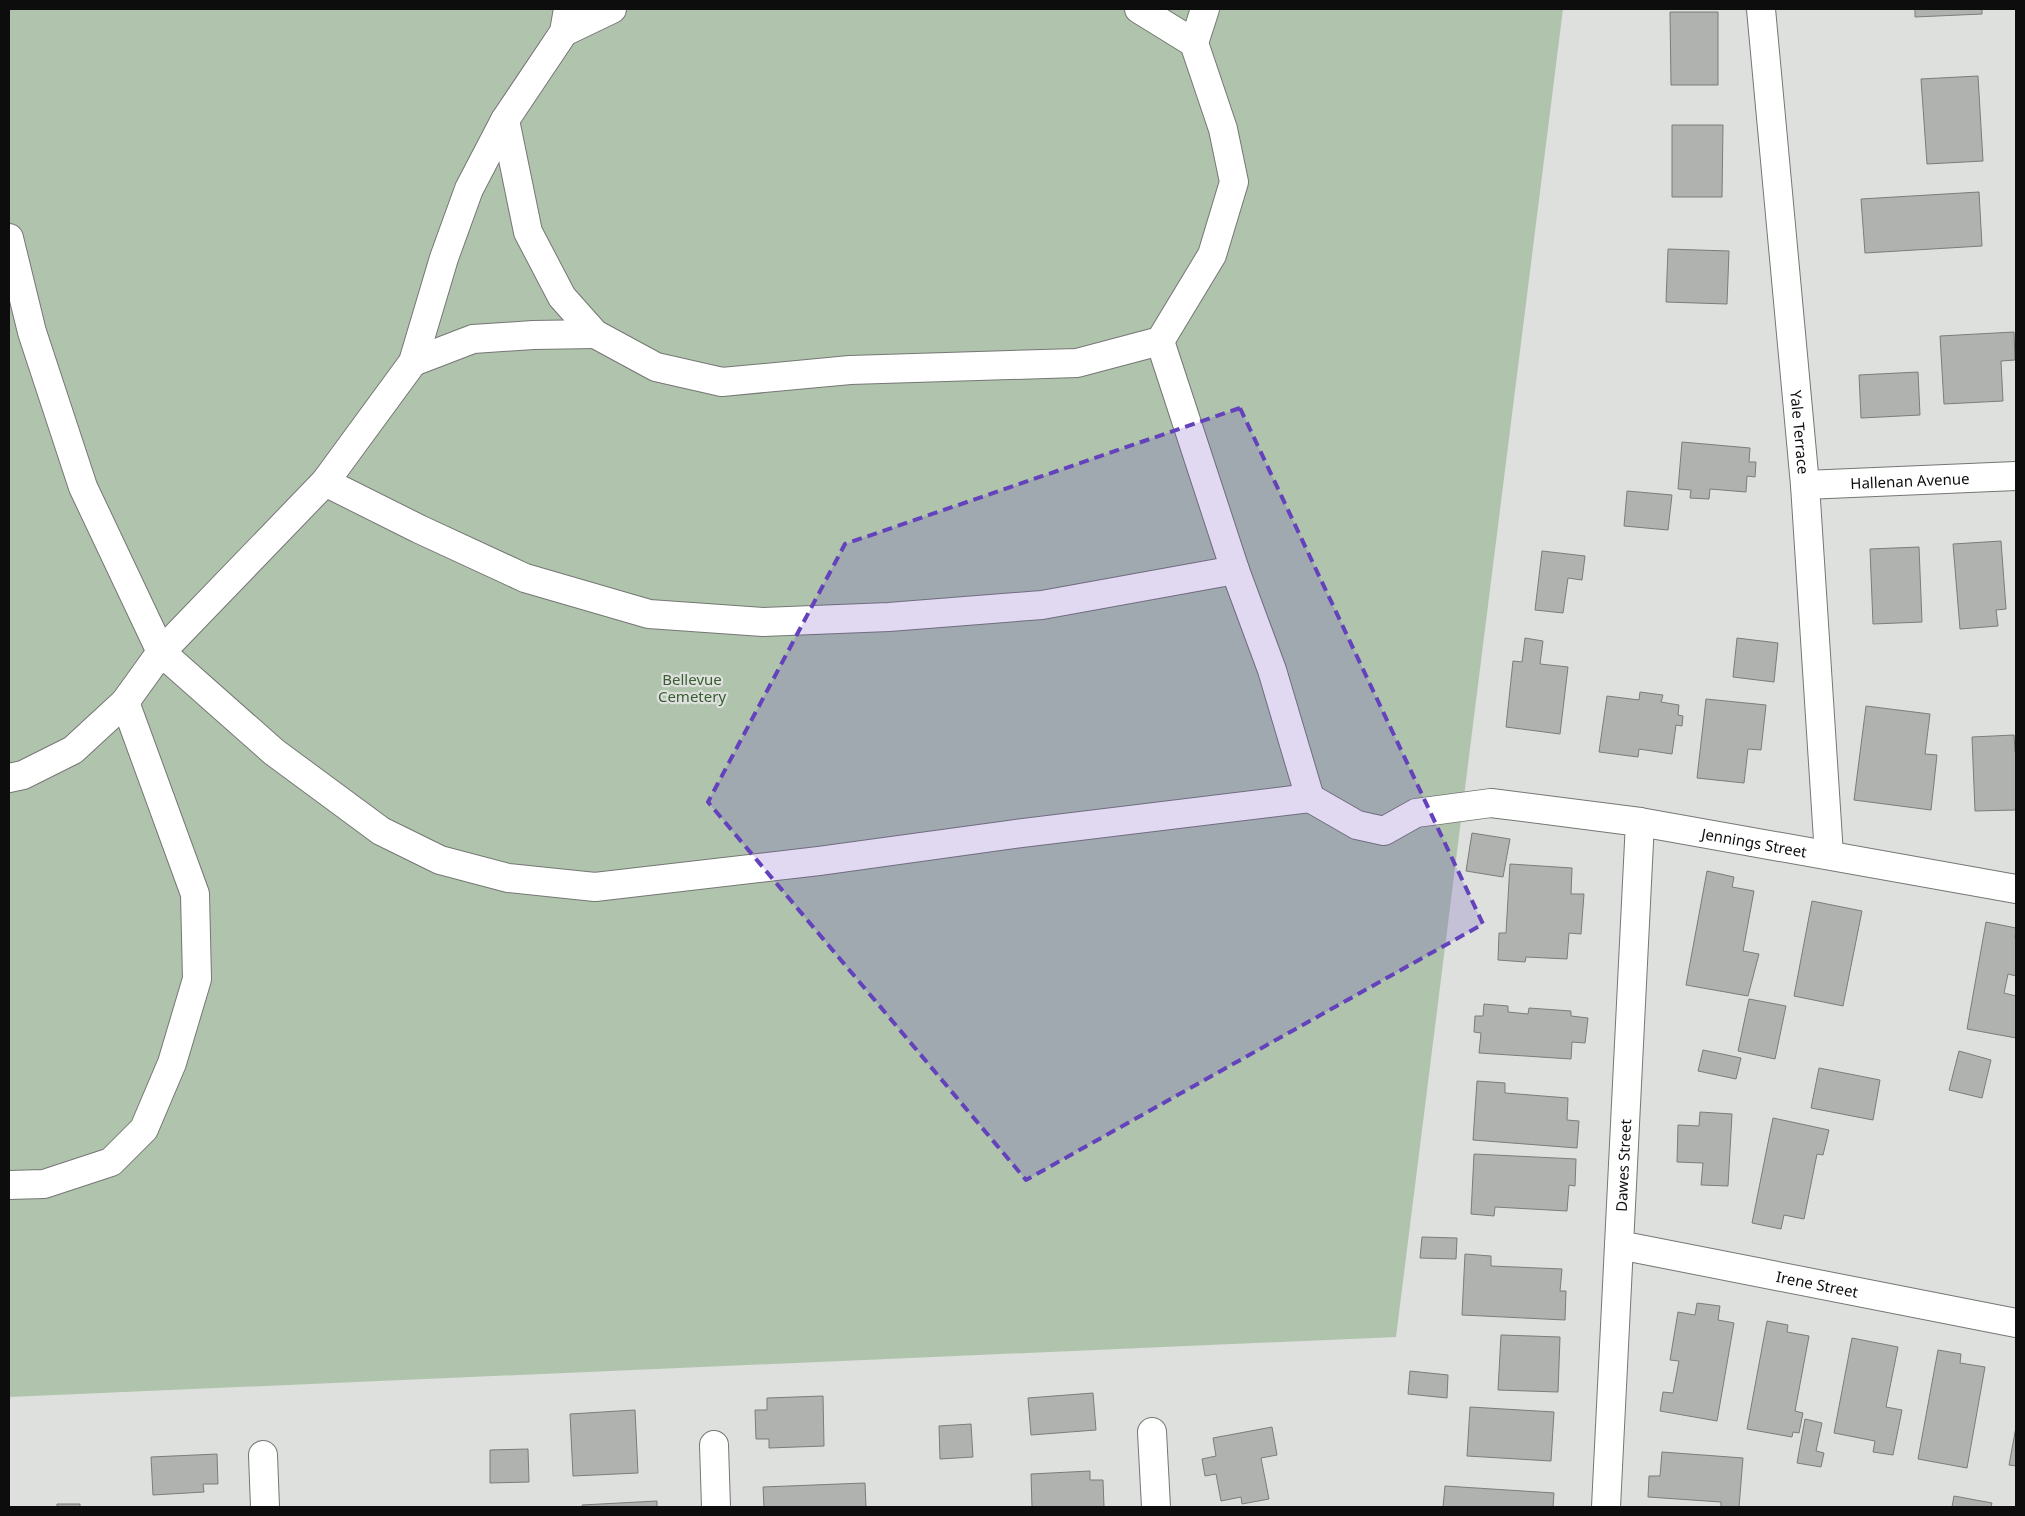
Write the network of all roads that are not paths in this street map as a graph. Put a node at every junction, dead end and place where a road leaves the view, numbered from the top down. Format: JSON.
{"nodes":[{"id":1,"x":612,"y":9,"type":"edge"},
{"id":2,"x":1139,"y":9,"type":"edge"},
{"id":3,"x":1205,"y":9,"type":"edge"},
{"id":4,"x":1761,"y":9,"type":"edge"},
{"id":5,"x":566,"y":20,"type":"edge"},
{"id":6,"x":1194,"y":43,"type":"junction"},
{"id":7,"x":505,"y":120,"type":"junction"},
{"id":8,"x":9,"y":238,"type":"edge"},
{"id":9,"x":595,"y":334,"type":"junction"},
{"id":10,"x":1160,"y":341,"type":"junction"},
{"id":11,"x":413,"y":362,"type":"junction"},
{"id":12,"x":2016,"y":476,"type":"edge"},
{"id":13,"x":325,"y":482,"type":"junction"},
{"id":14,"x":1804,"y":484,"type":"junction"},
{"id":15,"x":1235,"y":570,"type":"junction"},
{"id":16,"x":161,"y":652,"type":"junction"},
{"id":17,"x":125,"y":702,"type":"junction"},
{"id":18,"x":9,"y":778,"type":"edge"},
{"id":19,"x":1310,"y":798,"type":"junction"},
{"id":20,"x":1640,"y":822,"type":"junction"},
{"id":21,"x":1829,"y":855,"type":"junction"},
{"id":22,"x":2016,"y":889,"type":"edge"},
{"id":23,"x":9,"y":1184,"type":"edge"},
{"id":24,"x":1619,"y":1245,"type":"junction"},
{"id":25,"x":2016,"y":1324,"type":"edge"},
{"id":26,"x":1152,"y":1432,"type":"dead end"},
{"id":27,"x":714,"y":1445,"type":"dead end"},
{"id":28,"x":263,"y":1455,"type":"dead end"},
{"id":29,"x":265,"y":1507,"type":"edge"},
{"id":30,"x":716,"y":1507,"type":"edge"},
{"id":31,"x":1156,"y":1507,"type":"edge"},
{"id":32,"x":1606,"y":1507,"type":"edge"}],
"edges":[{"from":1,"to":5,"type":"street"},
{"from":2,"to":6,"type":"street"},
{"from":3,"to":6,"type":"street"},
{"from":4,"to":14,"type":"street","name":"Yale Terrace"},
{"from":5,"to":7,"type":"street"},
{"from":6,"to":10,"type":"street"},
{"from":7,"to":9,"type":"street"},
{"from":7,"to":11,"type":"street"},
{"from":8,"to":16,"type":"street"},
{"from":9,"to":10,"type":"street"},
{"from":9,"to":11,"type":"street"},
{"from":10,"to":15,"type":"street"},
{"from":11,"to":13,"type":"street"},
{"from":12,"to":14,"type":"street","name":"Hallenan Avenue"},
{"from":13,"to":15,"type":"street"},
{"from":13,"to":16,"type":"street"},
{"from":14,"to":21,"type":"street","name":"Yale Terrace"},
{"from":15,"to":19,"type":"street"},
{"from":16,"to":17,"type":"street"},
{"from":16,"to":19,"type":"street"},
{"from":17,"to":18,"type":"street"},
{"from":17,"to":23,"type":"street"},
{"from":19,"to":20,"type":"street","name":"Jennings Street"},
{"from":20,"to":21,"type":"street","name":"Jennings Street"},
{"from":20,"to":24,"type":"street","name":"Dawes Street"},
{"from":21,"to":22,"type":"street","name":"Jennings Street"},
{"from":24,"to":25,"type":"street","name":"Irene Street"},
{"from":24,"to":32,"type":"street","name":"Dawes Street"},
{"from":26,"to":31,"type":"street"},
{"from":27,"to":30,"type":"street"},
{"from":28,"to":29,"type":"street"}]}
